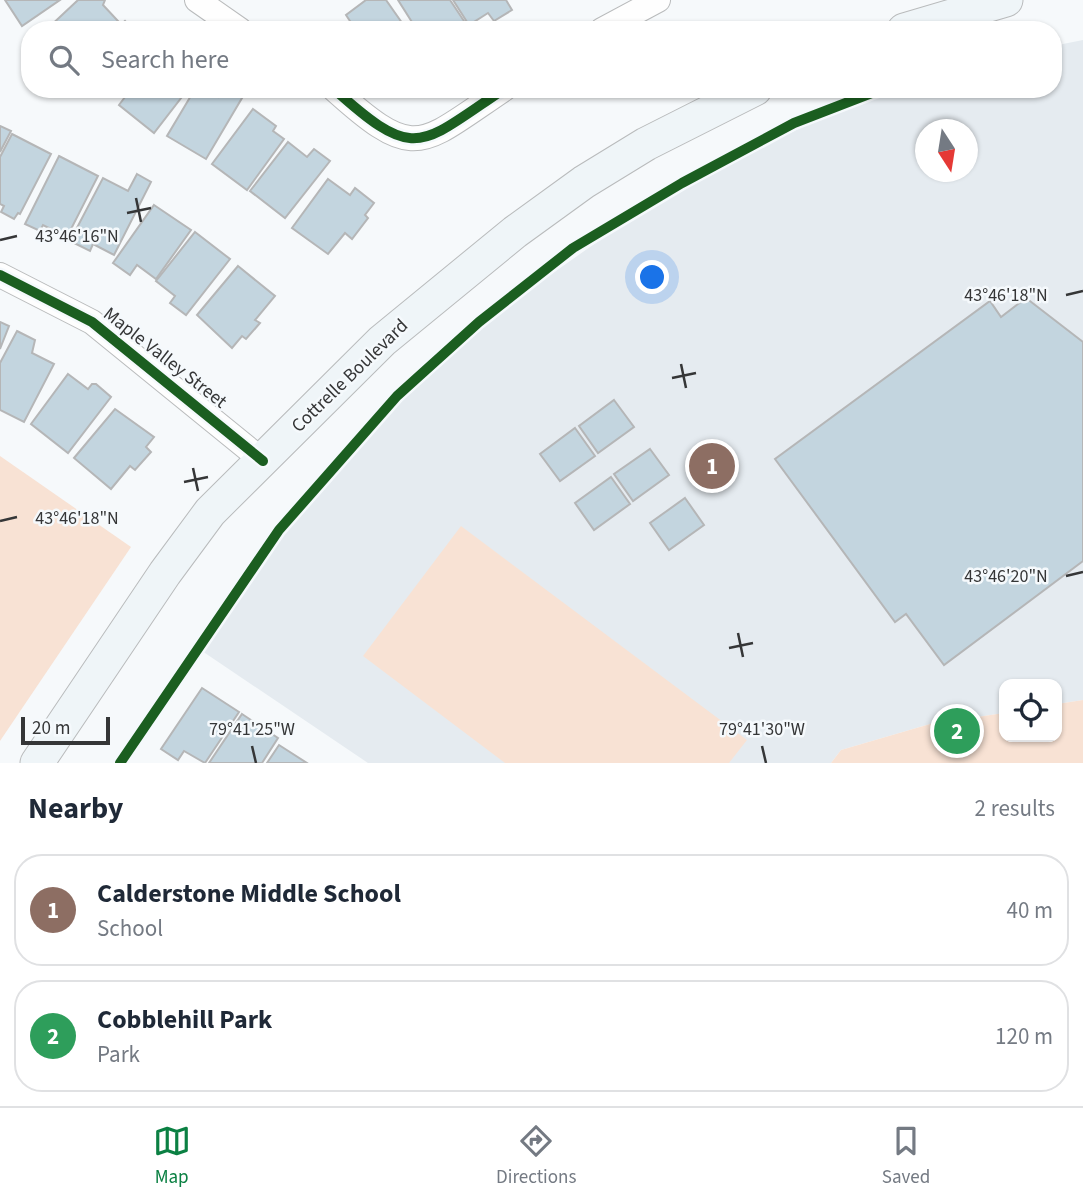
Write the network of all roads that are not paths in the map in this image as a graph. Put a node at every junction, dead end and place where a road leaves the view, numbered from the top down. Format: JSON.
{"nodes":[{"id":1,"x":197,"y":0,"type":"edge"},
{"id":2,"x":658,"y":0,"type":"edge"},
{"id":3,"x":1006,"y":0,"type":"edge"},
{"id":4,"x":227,"y":21,"type":"edge"},
{"id":5,"x":619,"y":21,"type":"edge"},
{"id":6,"x":935,"y":21,"type":"edge"},
{"id":7,"x":345,"y":98,"type":"edge"},
{"id":8,"x":491,"y":98,"type":"edge"},
{"id":9,"x":737,"y":98,"type":"edge"},
{"id":10,"x":0,"y":275,"type":"edge"},
{"id":11,"x":263,"y":461,"type":"junction"},
{"id":12,"x":37,"y":763,"type":"edge"}],
"edges":[{"from":1,"to":4,"type":"street"},
{"from":2,"to":5,"type":"street"},
{"from":3,"to":6,"type":"main road"},
{"from":7,"to":8,"type":"street"},
{"from":9,"to":11,"type":"main road","name":"Cottrelle Boulevard"},
{"from":10,"to":11,"type":"street","name":"Maple Valley Street"},
{"from":11,"to":12,"type":"main road","name":"Cottrelle Boulevard"}]}
